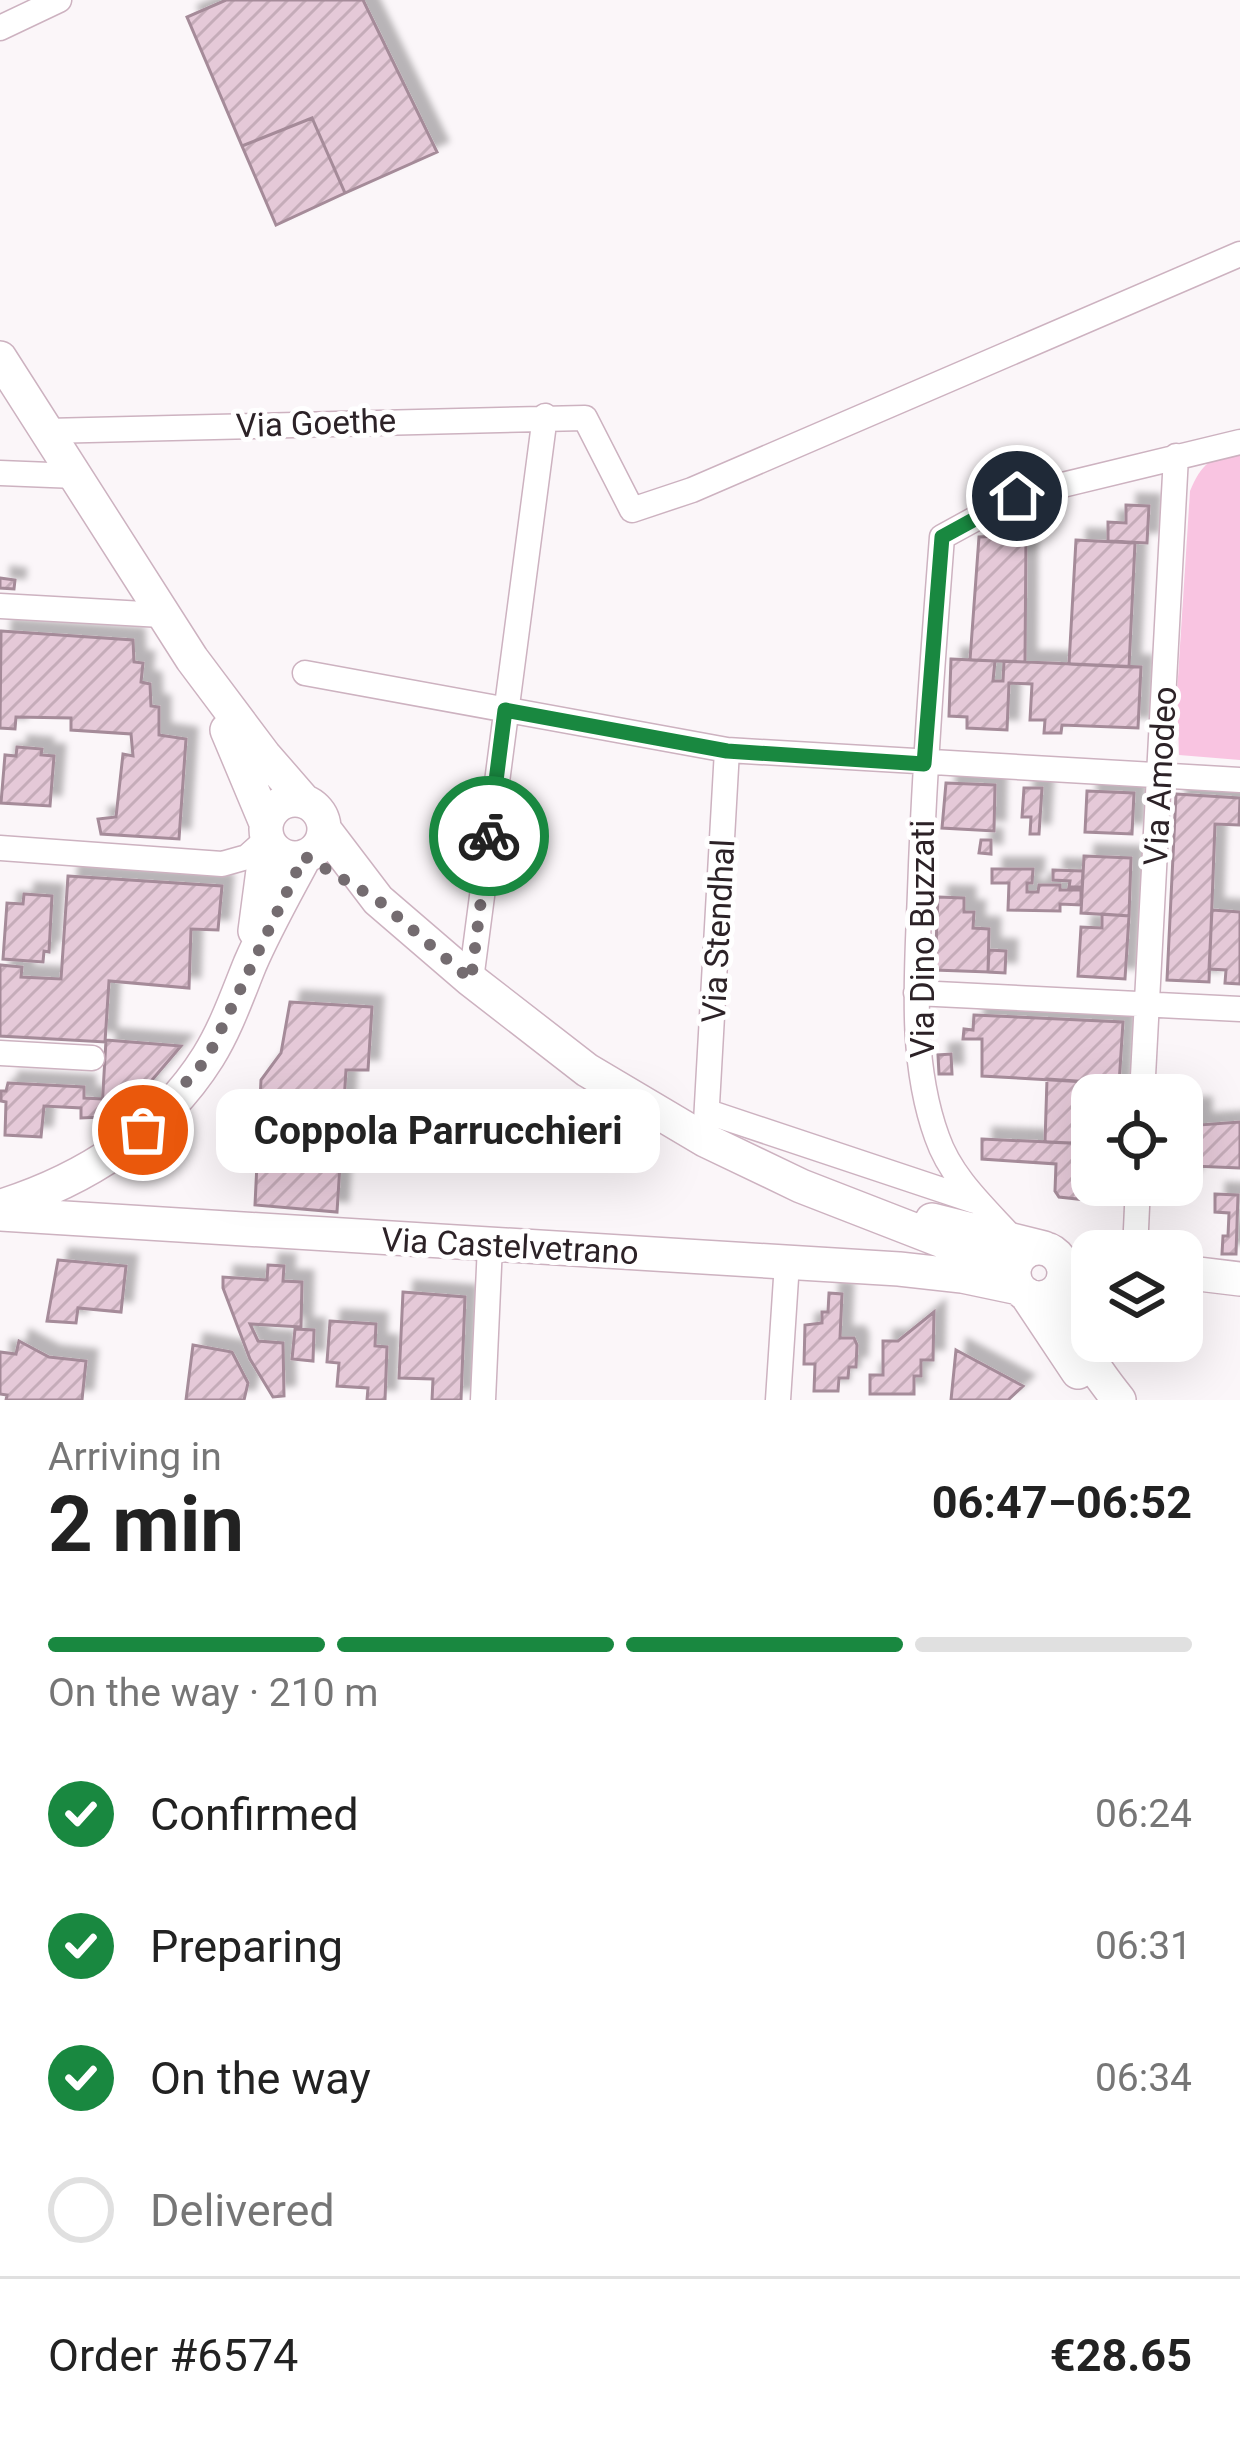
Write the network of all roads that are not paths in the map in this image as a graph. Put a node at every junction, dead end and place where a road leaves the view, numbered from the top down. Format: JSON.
{"nodes":[{"id":1,"x":59,"y":0,"type":"edge"},
{"id":2,"x":0,"y":28,"type":"edge"},
{"id":3,"x":1240,"y":254,"type":"edge"},
{"id":4,"x":0,"y":358,"type":"edge"},
{"id":5,"x":545,"y":416,"type":"junction"},
{"id":6,"x":47,"y":430,"type":"junction"},
{"id":7,"x":1240,"y":442,"type":"edge"},
{"id":8,"x":1176,"y":456,"type":"junction"},
{"id":9,"x":0,"y":473,"type":"edge"},
{"id":10,"x":76,"y":476,"type":"junction"},
{"id":11,"x":0,"y":606,"type":"edge"},
{"id":12,"x":162,"y":615,"type":"junction"},
{"id":13,"x":192,"y":658,"type":"junction"},
{"id":14,"x":305,"y":673,"type":"dead end"},
{"id":15,"x":505,"y":710,"type":"junction"},
{"id":16,"x":727,"y":751,"type":"junction"},
{"id":17,"x":924,"y":764,"type":"junction"},
{"id":18,"x":1161,"y":776,"type":"junction"},
{"id":19,"x":1240,"y":780,"type":"edge"},
{"id":20,"x":304,"y":801,"type":"junction"},
{"id":21,"x":267,"y":834,"type":"junction"},
{"id":22,"x":312,"y":847,"type":"junction"},
{"id":23,"x":0,"y":848,"type":"edge"},
{"id":24,"x":223,"y":864,"type":"junction"},
{"id":25,"x":262,"y":885,"type":"junction"},
{"id":26,"x":251,"y":962,"type":"junction"},
{"id":27,"x":471,"y":980,"type":"junction"},
{"id":28,"x":916,"y":993,"type":"junction"},
{"id":29,"x":1145,"y":1005,"type":"junction"},
{"id":30,"x":1240,"y":1009,"type":"edge"},
{"id":31,"x":0,"y":1053,"type":"edge"},
{"id":32,"x":92,"y":1058,"type":"dead end"},
{"id":33,"x":1143,"y":1074,"type":"edge"},
{"id":34,"x":707,"y":1126,"type":"junction"},
{"id":35,"x":975,"y":1201,"type":"junction"},
{"id":36,"x":0,"y":1210,"type":"edge"},
{"id":37,"x":490,"y":1245,"type":"junction"},
{"id":38,"x":787,"y":1263,"type":"junction"},
{"id":39,"x":1045,"y":1275,"type":"edge"},
{"id":40,"x":1203,"y":1275,"type":"edge"},
{"id":41,"x":1240,"y":1279,"type":"edge"},
{"id":42,"x":1203,"y":1291,"type":"edge"},
{"id":43,"x":1240,"y":1292,"type":"edge"},
{"id":44,"x":1105,"y":1362,"type":"edge"},
{"id":45,"x":483,"y":1400,"type":"edge"},
{"id":46,"x":778,"y":1400,"type":"edge"},
{"id":47,"x":1102,"y":1400,"type":"edge"},
{"id":48,"x":1122,"y":1400,"type":"edge"}],
"edges":[{"from":1,"to":2,"type":"street"},
{"from":3,"to":5,"type":"street","name":"Via Goethe"},
{"from":4,"to":6,"type":"main road"},
{"from":5,"to":6,"type":"street","name":"Via Goethe"},
{"from":5,"to":15,"type":"street"},
{"from":6,"to":10,"type":"main road"},
{"from":7,"to":8,"type":"street"},
{"from":8,"to":17,"type":"street","name":"Via Dino Buzzati"},
{"from":8,"to":18,"type":"street","name":"Via Amodeo"},
{"from":9,"to":10,"type":"street"},
{"from":10,"to":12,"type":"main road"},
{"from":11,"to":12,"type":"street"},
{"from":12,"to":13,"type":"main road"},
{"from":13,"to":20,"type":"main road"},
{"from":13,"to":21,"type":"main road"},
{"from":14,"to":15,"type":"street"},
{"from":15,"to":16,"type":"street"},
{"from":15,"to":27,"type":"street"},
{"from":16,"to":17,"type":"street"},
{"from":16,"to":34,"type":"street","name":"Via Stendhal"},
{"from":17,"to":18,"type":"street"},
{"from":17,"to":28,"type":"street","name":"Via Dino Buzzati"},
{"from":18,"to":19,"type":"street"},
{"from":18,"to":29,"type":"street","name":"Via Amodeo"},
{"from":20,"to":21,"type":"main road"},
{"from":20,"to":22,"type":"main road"},
{"from":21,"to":22,"type":"main road"},
{"from":21,"to":24,"type":"street"},
{"from":21,"to":25,"type":"main road"},
{"from":22,"to":26,"type":"main road"},
{"from":22,"to":27,"type":"main road"},
{"from":23,"to":24,"type":"street"},
{"from":24,"to":25,"type":"street"},
{"from":25,"to":26,"type":"main road"},
{"from":26,"to":36,"type":"main road"},
{"from":27,"to":34,"type":"main road"},
{"from":28,"to":29,"type":"street"},
{"from":28,"to":35,"type":"street","name":"Via Dino Buzzati"},
{"from":29,"to":30,"type":"street"},
{"from":29,"to":33,"type":"street","name":"Via Amodeo"},
{"from":31,"to":32,"type":"street"},
{"from":34,"to":35,"type":"street"},
{"from":34,"to":39,"type":"main road"},
{"from":35,"to":39,"type":"street","name":"Via Dino Buzzati"},
{"from":36,"to":37,"type":"main road","name":"Via Castelvetrano"},
{"from":37,"to":38,"type":"main road","name":"Via Castelvetrano"},
{"from":37,"to":45,"type":"street"},
{"from":38,"to":39,"type":"main road","name":"Via Castelvetrano"},
{"from":38,"to":46,"type":"street"},
{"from":39,"to":47,"type":"main road"},
{"from":39,"to":48,"type":"main road"},
{"from":40,"to":41,"type":"main road"},
{"from":42,"to":43,"type":"main road"},
{"from":44,"to":48,"type":"main road"}]}
